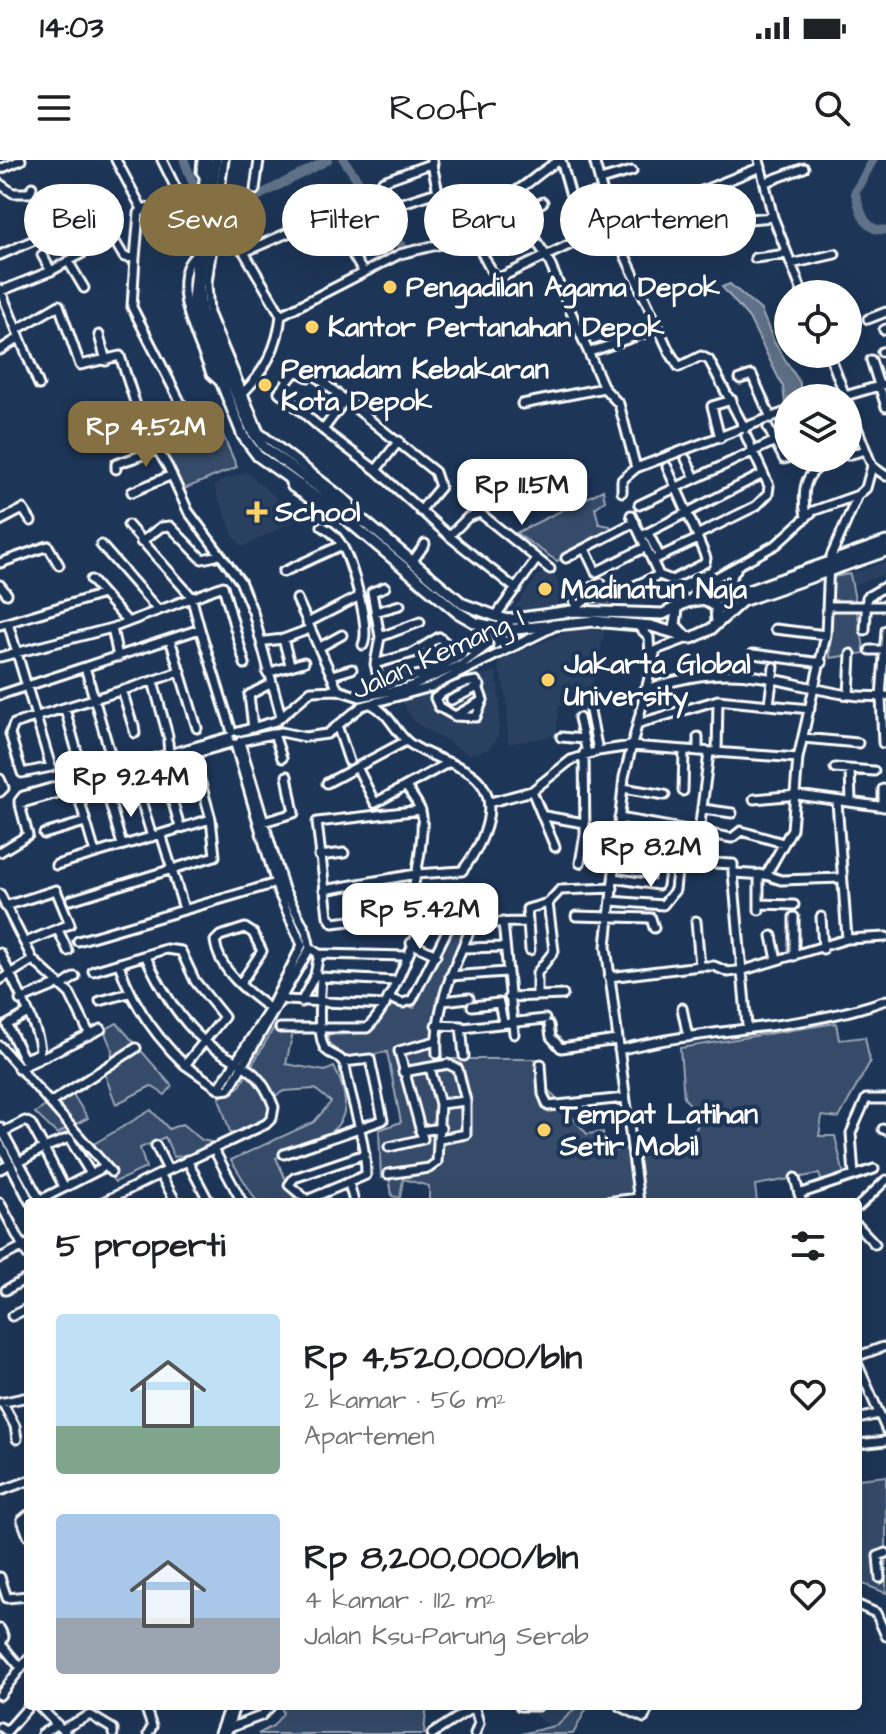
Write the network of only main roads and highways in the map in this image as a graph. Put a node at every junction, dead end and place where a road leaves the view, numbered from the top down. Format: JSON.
{"nodes":[{"id":1,"x":205,"y":160,"type":"edge"},
{"id":2,"x":216,"y":160,"type":"edge"},
{"id":3,"x":208,"y":179,"type":"junction"},
{"id":4,"x":238,"y":412,"type":"junction"},
{"id":5,"x":345,"y":508,"type":"junction"},
{"id":6,"x":886,"y":542,"type":"edge"},
{"id":7,"x":886,"y":551,"type":"edge"},
{"id":8,"x":829,"y":566,"type":"junction"},
{"id":9,"x":703,"y":599,"type":"junction"},
{"id":10,"x":672,"y":611,"type":"junction"},
{"id":11,"x":717,"y":623,"type":"junction"},
{"id":12,"x":688,"y":638,"type":"junction"}],
"edges":[{"from":1,"to":3,"type":"main road"},
{"from":2,"to":3,"type":"main road"},
{"from":3,"to":4,"type":"main road"},
{"from":3,"to":4,"type":"main road"},
{"from":4,"to":5,"type":"main road"},
{"from":4,"to":5,"type":"main road"},
{"from":5,"to":10,"type":"main road"},
{"from":5,"to":12,"type":"main road"},
{"from":6,"to":8,"type":"main road"},
{"from":7,"to":8,"type":"main road"},
{"from":8,"to":9,"type":"main road"},
{"from":8,"to":11,"type":"main road"},
{"from":9,"to":10,"type":"main road"},
{"from":9,"to":11,"type":"main road"},
{"from":10,"to":12,"type":"main road"},
{"from":11,"to":12,"type":"main road"}]}
